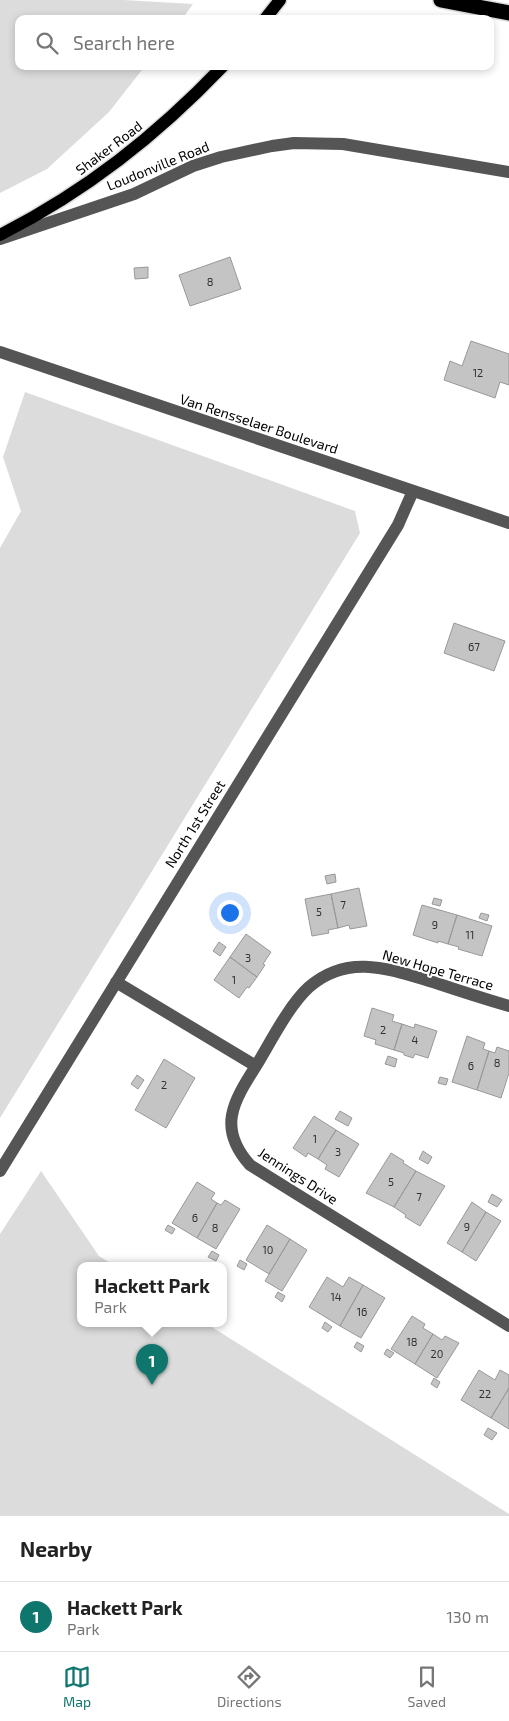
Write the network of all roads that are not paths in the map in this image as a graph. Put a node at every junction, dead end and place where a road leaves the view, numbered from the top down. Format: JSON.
{"nodes":[{"id":1,"x":280,"y":0,"type":"edge"},
{"id":2,"x":441,"y":0,"type":"edge"},
{"id":3,"x":509,"y":13,"type":"edge"},
{"id":4,"x":268,"y":15,"type":"edge"},
{"id":5,"x":219,"y":70,"type":"edge"},
{"id":6,"x":509,"y":172,"type":"edge"},
{"id":7,"x":0,"y":237,"type":"edge"},
{"id":8,"x":0,"y":352,"type":"edge"},
{"id":9,"x":413,"y":491,"type":"junction"},
{"id":10,"x":509,"y":523,"type":"edge"},
{"id":11,"x":116,"y":982,"type":"junction"},
{"id":12,"x":509,"y":1006,"type":"edge"},
{"id":13,"x":256,"y":1066,"type":"junction"},
{"id":14,"x":0,"y":1171,"type":"edge"},
{"id":15,"x":509,"y":1326,"type":"edge"}],
"edges":[{"from":1,"to":4,"type":"main road"},
{"from":2,"to":3,"type":"highway"},
{"from":5,"to":7,"type":"main road","name":"Shaker Road"},
{"from":6,"to":7,"type":"street","name":"Loudonville Road"},
{"from":8,"to":9,"type":"street","name":"Van Rensselaer Boulevard"},
{"from":9,"to":10,"type":"street","name":"Van Rensselaer Boulevard"},
{"from":9,"to":11,"type":"street","name":"North 1st Street"},
{"from":11,"to":13,"type":"street"},
{"from":11,"to":14,"type":"street","name":"North 1st Street"},
{"from":12,"to":13,"type":"street","name":"New Hope Terrace"},
{"from":13,"to":15,"type":"street","name":"Jennings Drive"}]}
